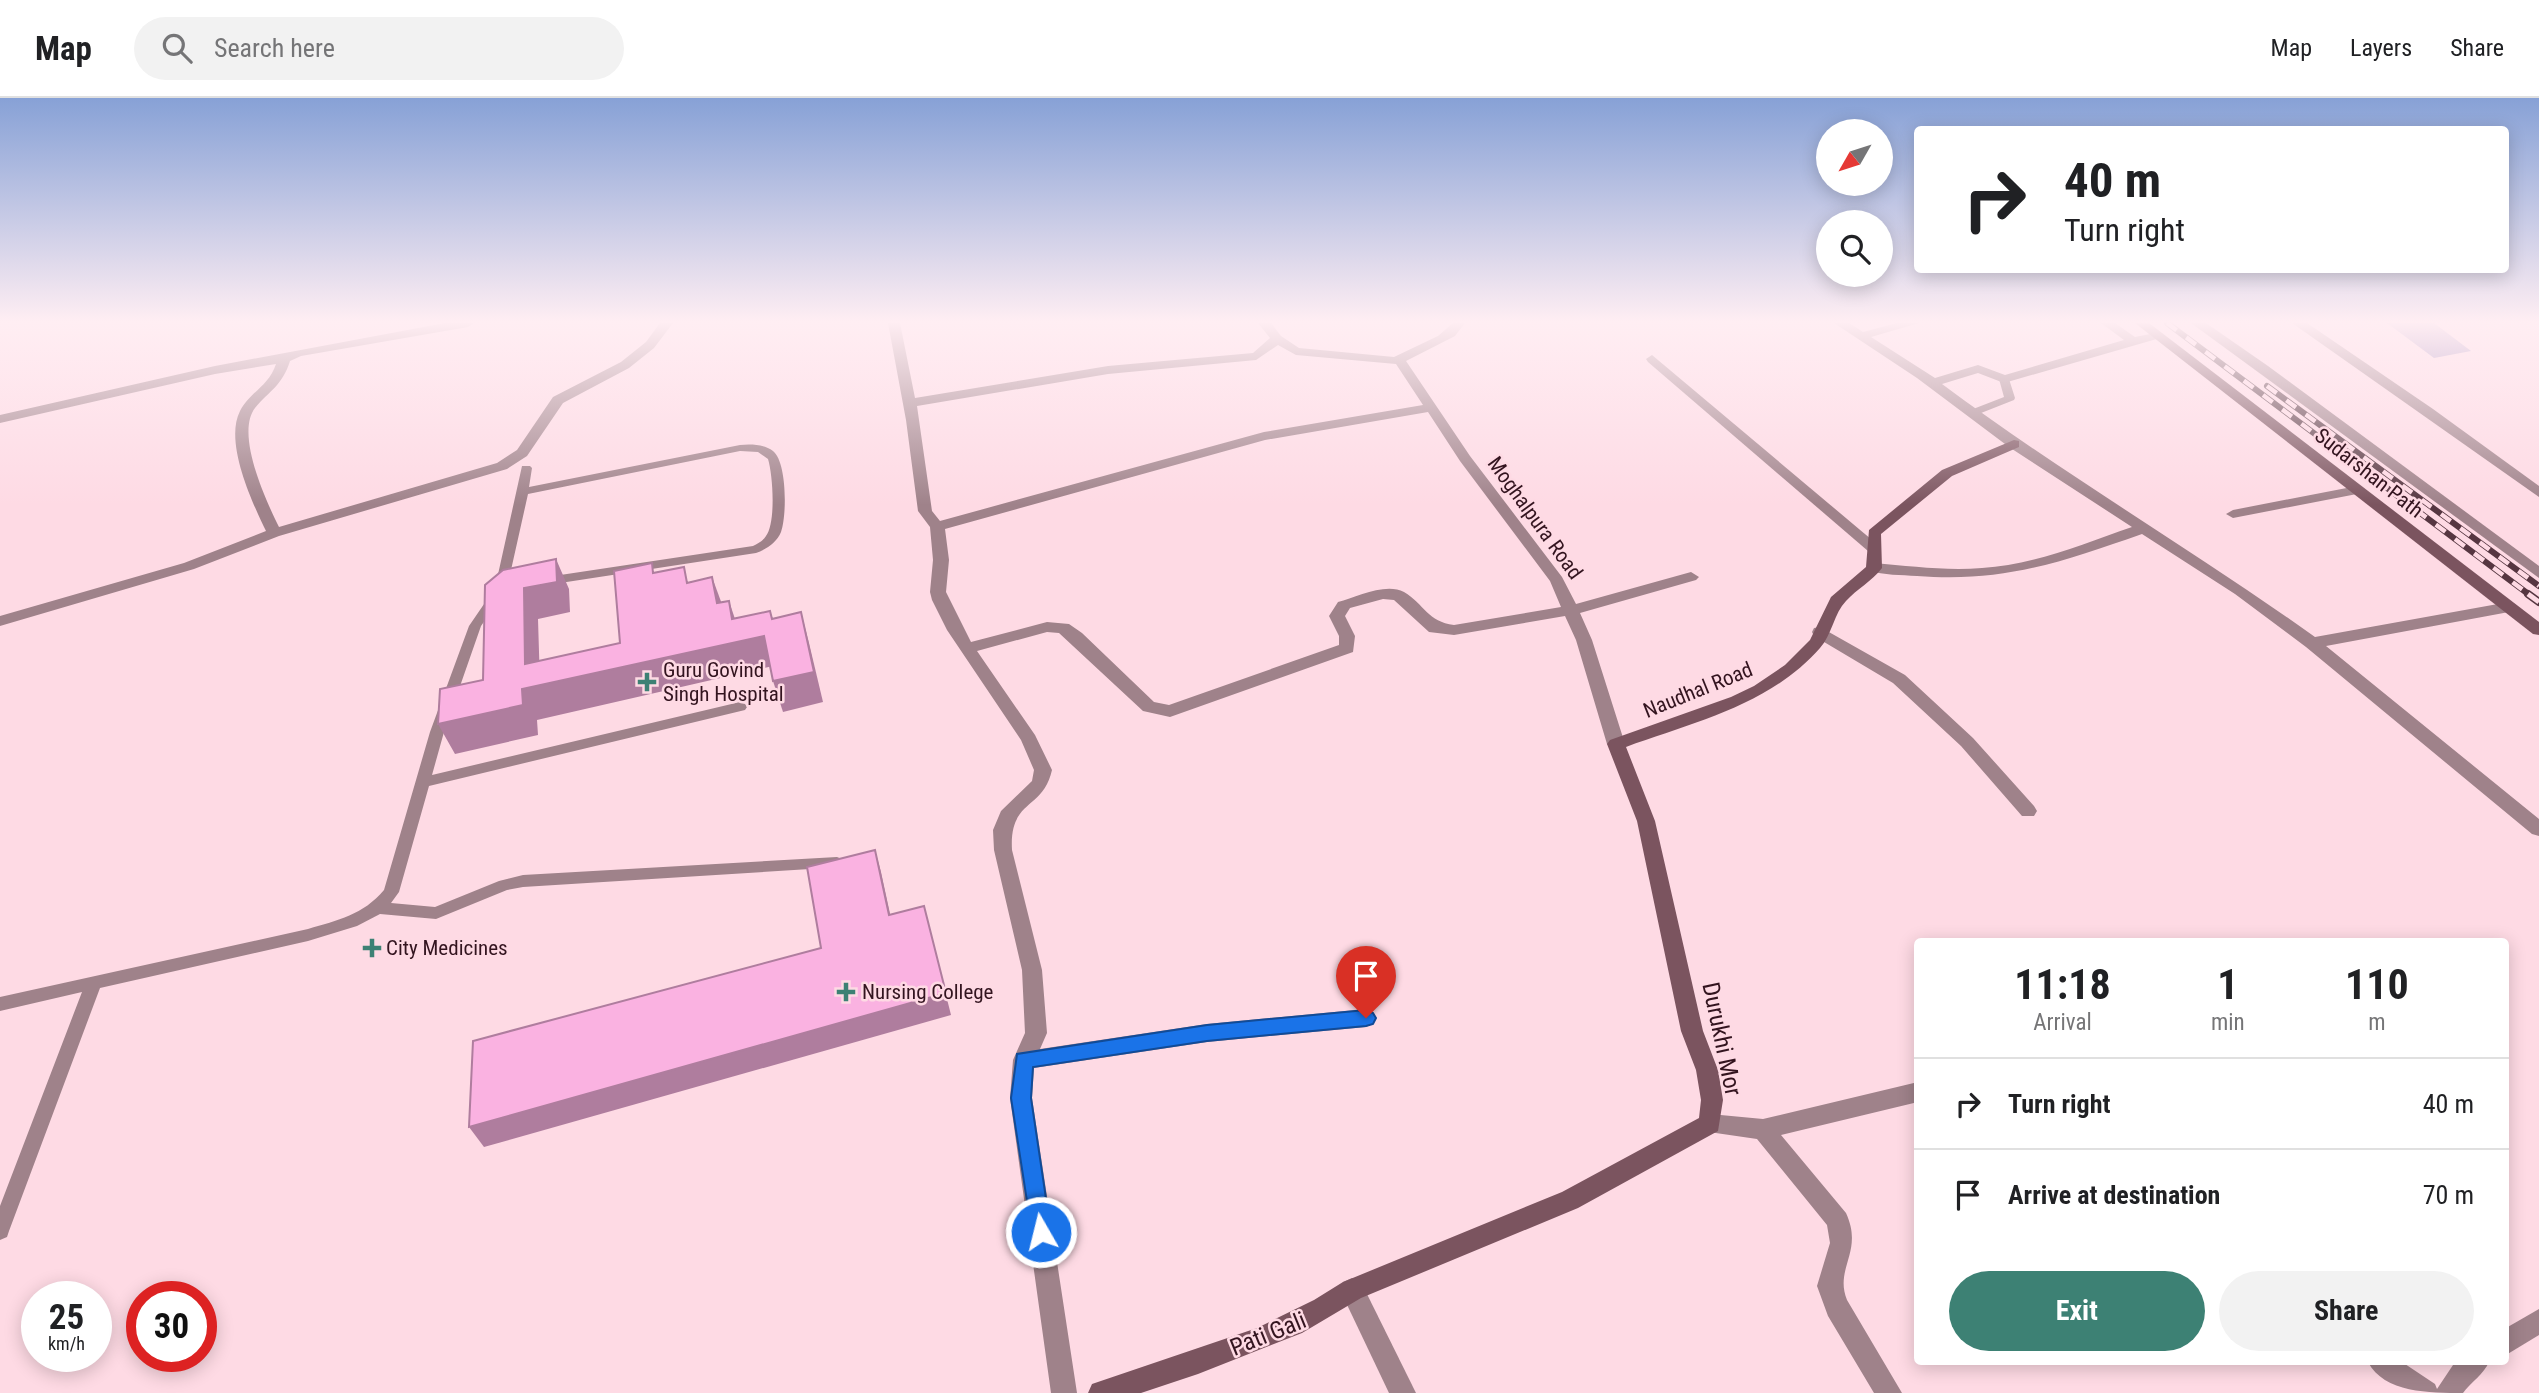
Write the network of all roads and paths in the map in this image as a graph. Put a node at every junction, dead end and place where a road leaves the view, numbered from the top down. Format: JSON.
{"nodes":[{"id":1,"x":156,"y":383,"type":"edge"},
{"id":2,"x":273,"y":383,"type":"edge"},
{"id":3,"x":590,"y":383,"type":"edge"},
{"id":4,"x":906,"y":383,"type":"edge"},
{"id":5,"x":1027,"y":383,"type":"edge"},
{"id":6,"x":1414,"y":383,"type":"edge"},
{"id":7,"x":1681,"y":383,"type":"edge"},
{"id":8,"x":1933,"y":383,"type":"edge"},
{"id":9,"x":2005,"y":383,"type":"edge"},
{"id":10,"x":2219,"y":383,"type":"edge"},
{"id":11,"x":2283,"y":383,"type":"edge"},
{"id":12,"x":2387,"y":383,"type":"edge"},
{"id":13,"x":910,"y":403,"type":"junction"},
{"id":14,"x":1430,"y":408,"type":"junction"},
{"id":15,"x":1972,"y":413,"type":"junction"},
{"id":16,"x":0,"y":419,"type":"edge"},
{"id":17,"x":2014,"y":444,"type":"junction"},
{"id":18,"x":526,"y":468,"type":"dead end"},
{"id":19,"x":2357,"y":490,"type":"junction"},
{"id":20,"x":523,"y":492,"type":"junction"},
{"id":21,"x":2539,"y":494,"type":"edge"},
{"id":22,"x":2233,"y":514,"type":"dead end"},
{"id":23,"x":937,"y":527,"type":"junction"},
{"id":24,"x":2144,"y":528,"type":"junction"},
{"id":25,"x":274,"y":533,"type":"junction"},
{"id":26,"x":1873,"y":548,"type":"junction"},
{"id":27,"x":1874,"y":568,"type":"junction"},
{"id":28,"x":2539,"y":573,"type":"edge"},
{"id":29,"x":1691,"y":577,"type":"dead end"},
{"id":30,"x":514,"y":586,"type":"junction"},
{"id":31,"x":2509,"y":607,"type":"junction"},
{"id":32,"x":1573,"y":610,"type":"junction"},
{"id":33,"x":0,"y":621,"type":"edge"},
{"id":34,"x":2539,"y":630,"type":"edge"},
{"id":35,"x":1820,"y":632,"type":"junction"},
{"id":36,"x":2312,"y":643,"type":"junction"},
{"id":37,"x":967,"y":648,"type":"junction"},
{"id":38,"x":740,"y":707,"type":"dead end"},
{"id":39,"x":1616,"y":744,"type":"junction"},
{"id":40,"x":423,"y":782,"type":"junction"},
{"id":41,"x":2028,"y":811,"type":"dead end"},
{"id":42,"x":2539,"y":829,"type":"edge"},
{"id":43,"x":845,"y":863,"type":"edge"},
{"id":44,"x":378,"y":908,"type":"junction"},
{"id":45,"x":94,"y":983,"type":"junction"},
{"id":46,"x":0,"y":1004,"type":"edge"},
{"id":47,"x":1366,"y":1018,"type":"dead end"},
{"id":48,"x":1024,"y":1060,"type":"junction"},
{"id":49,"x":1914,"y":1093,"type":"edge"},
{"id":50,"x":1710,"y":1124,"type":"junction"},
{"id":51,"x":1763,"y":1129,"type":"junction"},
{"id":52,"x":0,"y":1231,"type":"edge"},
{"id":53,"x":1426,"y":1258,"type":"joint"},
{"id":54,"x":1352,"y":1290,"type":"junction"},
{"id":55,"x":2539,"y":1321,"type":"edge"},
{"id":56,"x":2509,"y":1340,"type":"edge"},
{"id":57,"x":2385,"y":1365,"type":"edge"},
{"id":58,"x":2471,"y":1365,"type":"edge"},
{"id":59,"x":1064,"y":1393,"type":"edge"},
{"id":60,"x":1101,"y":1393,"type":"edge"},
{"id":61,"x":1403,"y":1393,"type":"edge"},
{"id":62,"x":1889,"y":1393,"type":"edge"},
{"id":63,"x":2426,"y":1393,"type":"edge"},
{"id":64,"x":2450,"y":1393,"type":"edge"}],
"edges":[{"from":1,"to":16,"type":"street"},
{"from":2,"to":25,"type":"street"},
{"from":3,"to":25,"type":"street"},
{"from":4,"to":13,"type":"street"},
{"from":5,"to":13,"type":"street"},
{"from":6,"to":14,"type":"street","name":"Moghalpura Road"},
{"from":7,"to":26,"type":"street"},
{"from":8,"to":15,"type":"street"},
{"from":9,"to":15,"type":"lane"},
{"from":10,"to":19,"type":"street","name":"Sudarshan Path"},
{"from":11,"to":28,"type":"street"},
{"from":12,"to":21,"type":"street"},
{"from":13,"to":23,"type":"street"},
{"from":14,"to":23,"type":"street"},
{"from":14,"to":32,"type":"street","name":"Moghalpura Road"},
{"from":15,"to":17,"type":"street"},
{"from":17,"to":24,"type":"street"},
{"from":17,"to":26,"type":"street"},
{"from":18,"to":20,"type":"lane"},
{"from":19,"to":22,"type":"street"},
{"from":19,"to":31,"type":"street","name":"Sudarshan Path"},
{"from":20,"to":30,"type":"lane"},
{"from":20,"to":30,"type":"lane"},
{"from":23,"to":37,"type":"street"},
{"from":24,"to":27,"type":"street"},
{"from":24,"to":36,"type":"street"},
{"from":25,"to":33,"type":"street"},
{"from":26,"to":27,"type":"street"},
{"from":27,"to":35,"type":"street","name":"Naudhal Road"},
{"from":29,"to":32,"type":"street"},
{"from":30,"to":40,"type":"lane"},
{"from":31,"to":34,"type":"street","name":"Sudarshan Path"},
{"from":31,"to":36,"type":"street"},
{"from":32,"to":37,"type":"street"},
{"from":32,"to":39,"type":"street","name":"Moghalpura Road"},
{"from":35,"to":39,"type":"street","name":"Naudhal Road"},
{"from":35,"to":41,"type":"street"},
{"from":36,"to":42,"type":"street"},
{"from":37,"to":48,"type":"street"},
{"from":38,"to":40,"type":"lane"},
{"from":39,"to":50,"type":"street","name":"Durukhi Mor"},
{"from":40,"to":44,"type":"lane"},
{"from":43,"to":44,"type":"lane"},
{"from":44,"to":45,"type":"lane"},
{"from":45,"to":46,"type":"lane"},
{"from":45,"to":52,"type":"lane"},
{"from":47,"to":48,"type":"street"},
{"from":48,"to":59,"type":"street"},
{"from":49,"to":51,"type":"street"},
{"from":50,"to":51,"type":"street"},
{"from":50,"to":53,"type":"street","name":"Durukhi Mor"},
{"from":51,"to":62,"type":"street"},
{"from":53,"to":54,"type":"street","name":"Pati Gali"},
{"from":54,"to":60,"type":"street","name":"Pati Gali"},
{"from":54,"to":61,"type":"street"},
{"from":55,"to":56,"type":"street"},
{"from":57,"to":63,"type":"street"},
{"from":58,"to":64,"type":"street"}]}
